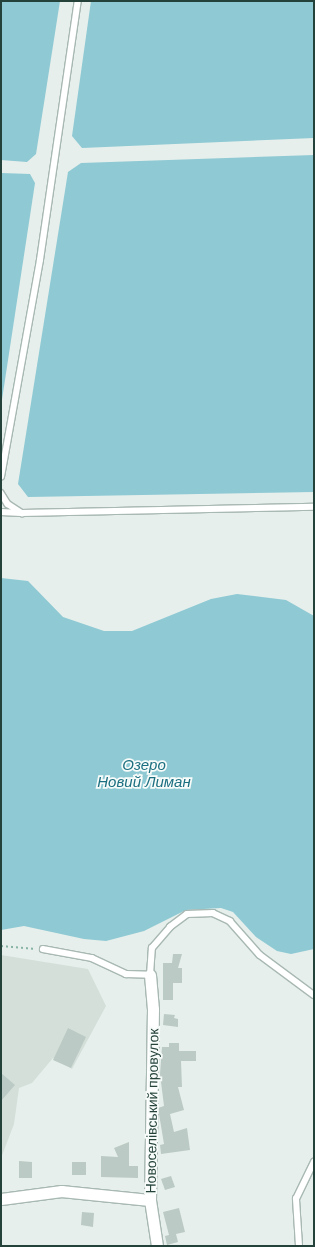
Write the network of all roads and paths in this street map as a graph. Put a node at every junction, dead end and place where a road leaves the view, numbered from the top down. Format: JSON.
{"nodes":[{"id":1,"x":78,"y":1,"type":"edge"},
{"id":2,"x":1,"y":477,"type":"edge"},
{"id":3,"x":1,"y":493,"type":"edge"},
{"id":4,"x":314,"y":507,"type":"edge"},
{"id":5,"x":1,"y":512,"type":"edge"},
{"id":6,"x":22,"y":513,"type":"junction"},
{"id":7,"x":1,"y":946,"type":"edge"},
{"id":8,"x":43,"y":949,"type":"joint"},
{"id":9,"x":150,"y":975,"type":"junction"},
{"id":10,"x":314,"y":995,"type":"edge"},
{"id":11,"x":314,"y":1162,"type":"edge"},
{"id":12,"x":1,"y":1199,"type":"edge"},
{"id":13,"x":150,"y":1200,"type":"junction"},
{"id":14,"x":157,"y":1246,"type":"edge"},
{"id":15,"x":299,"y":1246,"type":"edge"}],
"edges":[{"from":1,"to":2,"type":"lane"},
{"from":3,"to":6,"type":"lane"},
{"from":4,"to":6,"type":"lane"},
{"from":5,"to":6,"type":"lane"},
{"from":7,"to":8,"type":"path"},
{"from":8,"to":9,"type":"lane"},
{"from":9,"to":10,"type":"lane"},
{"from":9,"to":13,"type":"street","name":"Новоселівський провулок"},
{"from":11,"to":15,"type":"lane"},
{"from":12,"to":13,"type":"street"},
{"from":13,"to":14,"type":"street","name":"Новоселівський провулок"}]}
